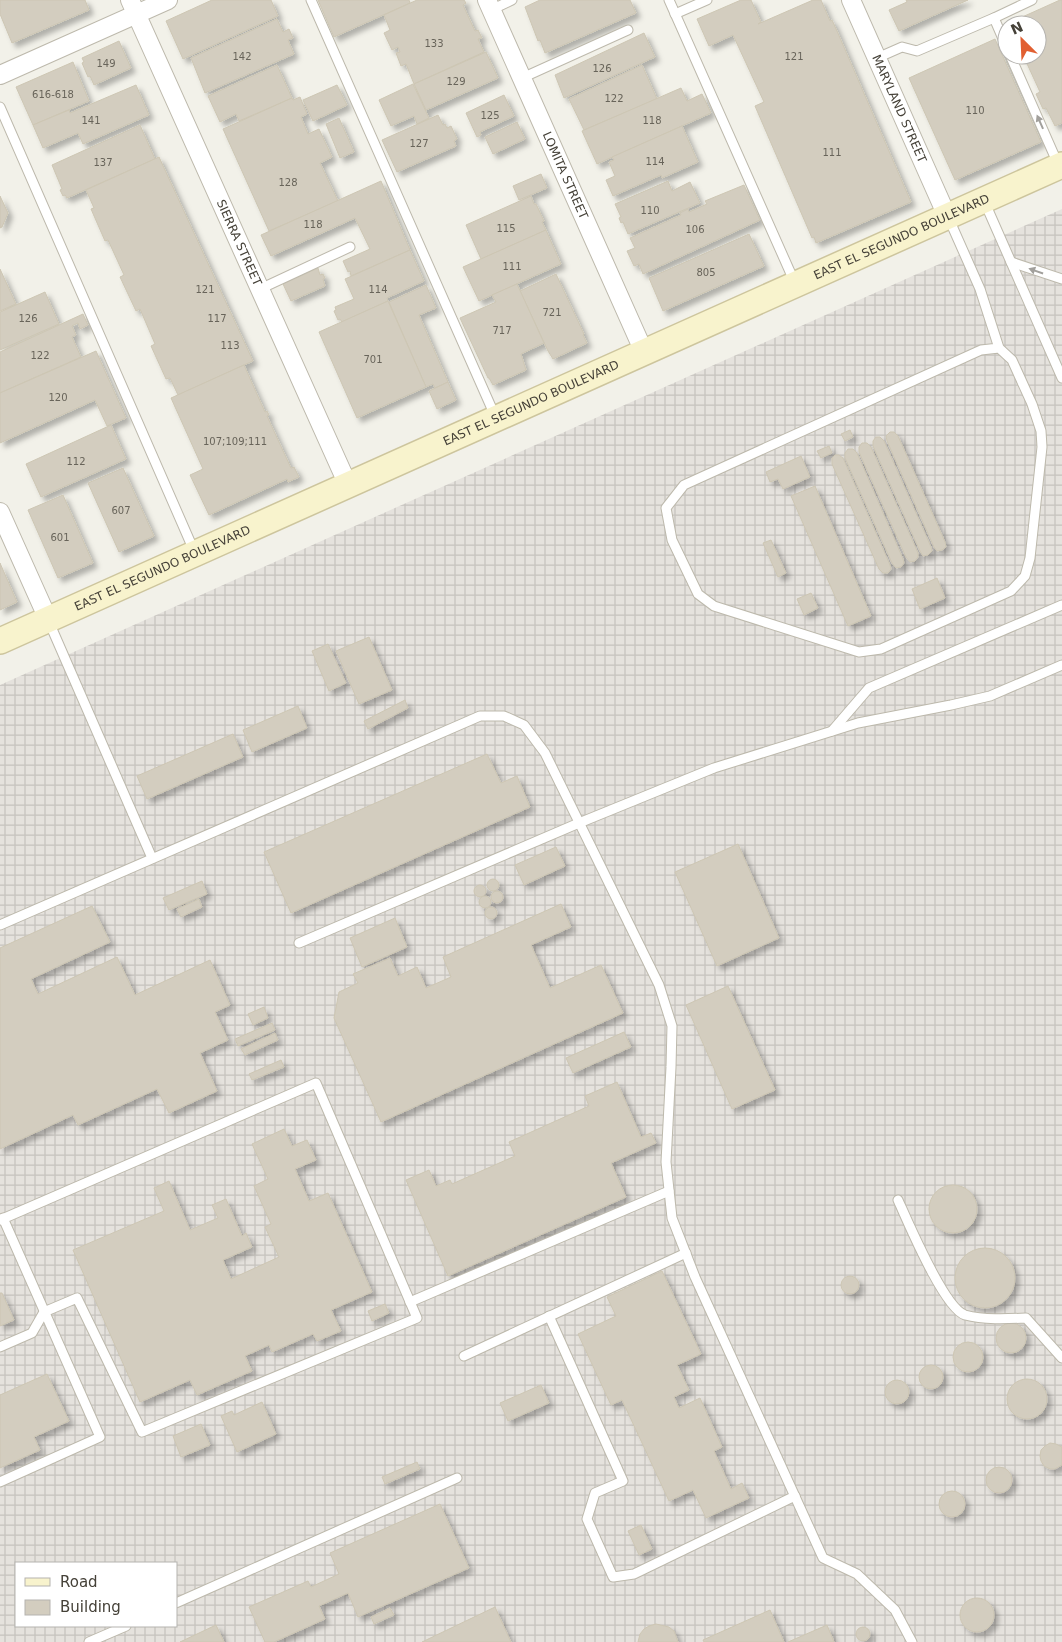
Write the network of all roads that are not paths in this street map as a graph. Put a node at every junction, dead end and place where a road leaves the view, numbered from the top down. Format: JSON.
{"nodes":[{"id":1,"x":168,"y":0,"type":"edge"},
{"id":2,"x":311,"y":0,"type":"edge"},
{"id":3,"x":512,"y":0,"type":"edge"},
{"id":4,"x":669,"y":0,"type":"edge"},
{"id":5,"x":707,"y":0,"type":"edge"},
{"id":6,"x":851,"y":0,"type":"edge"},
{"id":7,"x":1032,"y":0,"type":"edge"},
{"id":8,"x":489,"y":5,"type":"edge"},
{"id":9,"x":133,"y":7,"type":"edge"},
{"id":10,"x":675,"y":14,"type":"junction"},
{"id":11,"x":994,"y":18,"type":"junction"},
{"id":12,"x":997,"y":25,"type":"edge"},
{"id":13,"x":628,"y":30,"type":"dead end"},
{"id":14,"x":877,"y":58,"type":"junction"},
{"id":15,"x":1015,"y":65,"type":"edge"},
{"id":16,"x":0,"y":75,"type":"edge"},
{"id":17,"x":522,"y":78,"type":"junction"},
{"id":18,"x":0,"y":107,"type":"edge"},
{"id":19,"x":1061,"y":166,"type":"edge"},
{"id":20,"x":984,"y":200,"type":"junction"},
{"id":21,"x":947,"y":216,"type":"junction"},
{"id":22,"x":350,"y":247,"type":"dead end"},
{"id":23,"x":1011,"y":262,"type":"junction"},
{"id":24,"x":1062,"y":279,"type":"edge"},
{"id":25,"x":796,"y":284,"type":"junction"},
{"id":26,"x":260,"y":289,"type":"junction"},
{"id":27,"x":999,"y":348,"type":"junction"},
{"id":28,"x":644,"y":352,"type":"junction"},
{"id":29,"x":1062,"y":378,"type":"edge"},
{"id":30,"x":496,"y":419,"type":"junction"},
{"id":31,"x":348,"y":485,"type":"junction"},
{"id":32,"x":0,"y":512,"type":"edge"},
{"id":33,"x":196,"y":553,"type":"junction"},
{"id":34,"x":1062,"y":605,"type":"edge"},
{"id":35,"x":48,"y":619,"type":"junction"},
{"id":36,"x":0,"y":641,"type":"edge"},
{"id":37,"x":1062,"y":665,"type":"edge"},
{"id":38,"x":832,"y":731,"type":"junction"},
{"id":39,"x":579,"y":823,"type":"junction"},
{"id":40,"x":152,"y":858,"type":"junction"},
{"id":41,"x":0,"y":924,"type":"edge"},
{"id":42,"x":299,"y":944,"type":"dead end"},
{"id":43,"x":669,"y":1190,"type":"junction"},
{"id":44,"x":898,"y":1200,"type":"dead end"},
{"id":45,"x":1,"y":1219,"type":"edge"},
{"id":46,"x":686,"y":1252,"type":"junction"},
{"id":47,"x":410,"y":1302,"type":"junction"},
{"id":48,"x":44,"y":1312,"type":"junction"},
{"id":49,"x":549,"y":1316,"type":"junction"},
{"id":50,"x":0,"y":1347,"type":"edge"},
{"id":51,"x":464,"y":1356,"type":"dead end"},
{"id":52,"x":1062,"y":1358,"type":"edge"},
{"id":53,"x":456,"y":1478,"type":"dead end"},
{"id":54,"x":0,"y":1482,"type":"edge"},
{"id":55,"x":795,"y":1496,"type":"junction"},
{"id":56,"x":178,"y":1602,"type":"edge"},
{"id":57,"x":124,"y":1627,"type":"edge"},
{"id":58,"x":89,"y":1642,"type":"edge"},
{"id":59,"x":912,"y":1642,"type":"edge"}],
"edges":[{"from":1,"to":9,"type":"street"},
{"from":2,"to":30,"type":"lane"},
{"from":3,"to":8,"type":"lane"},
{"from":4,"to":10,"type":"lane"},
{"from":5,"to":10,"type":"lane"},
{"from":6,"to":14,"type":"street","name":"MARYLAND STREET"},
{"from":7,"to":11,"type":"lane"},
{"from":8,"to":17,"type":"street","name":"LOMITA STREET"},
{"from":9,"to":16,"type":"street"},
{"from":9,"to":26,"type":"street","name":"SIERRA STREET"},
{"from":10,"to":25,"type":"lane"},
{"from":11,"to":12,"type":"lane"},
{"from":11,"to":14,"type":"lane"},
{"from":13,"to":17,"type":"lane"},
{"from":14,"to":21,"type":"street","name":"MARYLAND STREET"},
{"from":19,"to":15,"type":"lane","one_way":true},
{"from":17,"to":28,"type":"street","name":"LOMITA STREET"},
{"from":18,"to":33,"type":"lane"},
{"from":19,"to":20,"type":"main road","name":"EAST EL SEGUNDO BOULEVARD"},
{"from":20,"to":21,"type":"main road","name":"EAST EL SEGUNDO BOULEVARD"},
{"from":20,"to":23,"type":"lane"},
{"from":21,"to":25,"type":"main road","name":"EAST EL SEGUNDO BOULEVARD"},
{"from":21,"to":27,"type":"lane"},
{"from":22,"to":26,"type":"lane"},
{"from":24,"to":23,"type":"lane","one_way":true},
{"from":23,"to":29,"type":"lane"},
{"from":25,"to":28,"type":"main road","name":"EAST EL SEGUNDO BOULEVARD"},
{"from":26,"to":31,"type":"street","name":"SIERRA STREET"},
{"from":27,"to":27,"type":"lane"},
{"from":28,"to":30,"type":"main road","name":"EAST EL SEGUNDO BOULEVARD"},
{"from":30,"to":31,"type":"main road","name":"EAST EL SEGUNDO BOULEVARD"},
{"from":31,"to":33,"type":"main road","name":"EAST EL SEGUNDO BOULEVARD"},
{"from":32,"to":35,"type":"street"},
{"from":33,"to":35,"type":"main road","name":"EAST EL SEGUNDO BOULEVARD"},
{"from":34,"to":38,"type":"lane"},
{"from":35,"to":36,"type":"main road","name":"EAST EL SEGUNDO BOULEVARD"},
{"from":35,"to":40,"type":"lane"},
{"from":37,"to":38,"type":"lane"},
{"from":38,"to":39,"type":"lane"},
{"from":39,"to":40,"type":"lane"},
{"from":39,"to":42,"type":"lane"},
{"from":39,"to":43,"type":"lane"},
{"from":40,"to":41,"type":"lane"},
{"from":43,"to":46,"type":"lane"},
{"from":43,"to":47,"type":"lane"},
{"from":44,"to":52,"type":"lane"},
{"from":45,"to":47,"type":"lane"},
{"from":45,"to":48,"type":"lane"},
{"from":46,"to":49,"type":"lane"},
{"from":46,"to":55,"type":"lane"},
{"from":47,"to":48,"type":"lane"},
{"from":48,"to":50,"type":"lane"},
{"from":48,"to":54,"type":"lane"},
{"from":49,"to":51,"type":"lane"},
{"from":49,"to":55,"type":"lane"},
{"from":53,"to":56,"type":"lane"},
{"from":55,"to":59,"type":"lane"},
{"from":57,"to":58,"type":"lane"}]}
